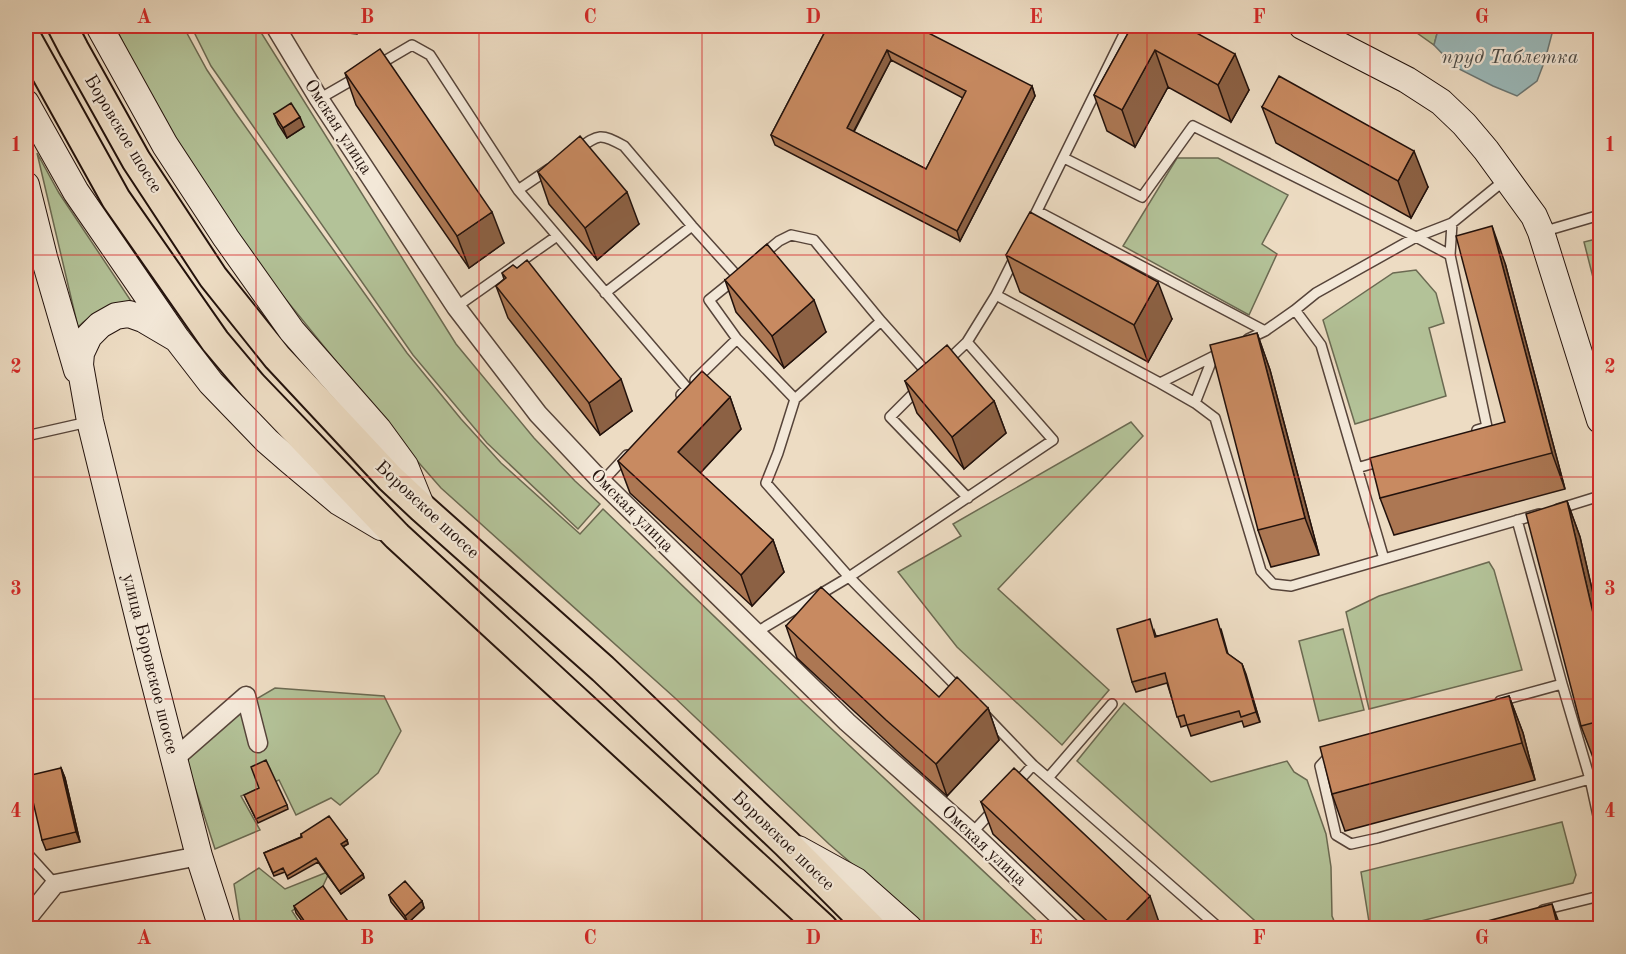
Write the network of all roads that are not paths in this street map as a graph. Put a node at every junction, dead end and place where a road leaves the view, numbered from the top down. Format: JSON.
{"nodes":[{"id":1,"x":62,"y":26,"type":"edge"},
{"id":2,"x":99,"y":26,"type":"edge"},
{"id":3,"x":275,"y":26,"type":"edge"},
{"id":4,"x":1128,"y":26,"type":"edge"},
{"id":5,"x":1302,"y":26,"type":"edge"},
{"id":6,"x":26,"y":37,"type":"edge"},
{"id":7,"x":319,"y":99,"type":"junction"},
{"id":8,"x":26,"y":103,"type":"edge"},
{"id":9,"x":566,"y":157,"type":"edge"},
{"id":10,"x":1064,"y":158,"type":"junction"},
{"id":11,"x":556,"y":164,"type":"edge"},
{"id":12,"x":1507,"y":178,"type":"junction"},
{"id":13,"x":26,"y":185,"type":"edge"},
{"id":14,"x":518,"y":190,"type":"junction"},
{"id":15,"x":1037,"y":211,"type":"junction"},
{"id":16,"x":1600,"y":215,"type":"edge"},
{"id":17,"x":1452,"y":223,"type":"junction"},
{"id":18,"x":692,"y":226,"type":"junction"},
{"id":19,"x":1027,"y":232,"type":"edge"},
{"id":20,"x":1541,"y":232,"type":"junction"},
{"id":21,"x":557,"y":236,"type":"junction"},
{"id":22,"x":1416,"y":237,"type":"junction"},
{"id":23,"x":1017,"y":253,"type":"edge"},
{"id":24,"x":1450,"y":255,"type":"junction"},
{"id":25,"x":754,"y":263,"type":"edge"},
{"id":26,"x":746,"y":270,"type":"edge"},
{"id":27,"x":738,"y":277,"type":"junction"},
{"id":28,"x":605,"y":293,"type":"junction"},
{"id":29,"x":996,"y":295,"type":"junction"},
{"id":30,"x":456,"y":307,"type":"junction"},
{"id":31,"x":1295,"y":310,"type":"junction"},
{"id":32,"x":881,"y":321,"type":"junction"},
{"id":33,"x":1265,"y":331,"type":"junction"},
{"id":34,"x":177,"y":339,"type":"junction"},
{"id":35,"x":737,"y":339,"type":"junction"},
{"id":36,"x":1244,"y":341,"type":"edge"},
{"id":37,"x":967,"y":342,"type":"junction"},
{"id":38,"x":1234,"y":346,"type":"edge"},
{"id":39,"x":1213,"y":357,"type":"junction"},
{"id":40,"x":930,"y":376,"type":"junction"},
{"id":41,"x":1160,"y":383,"type":"junction"},
{"id":42,"x":687,"y":388,"type":"junction"},
{"id":43,"x":795,"y":399,"type":"junction"},
{"id":44,"x":1195,"y":403,"type":"junction"},
{"id":45,"x":671,"y":405,"type":"edge"},
{"id":46,"x":87,"y":409,"type":"junction"},
{"id":47,"x":1600,"y":420,"type":"edge"},
{"id":48,"x":1466,"y":434,"type":"edge"},
{"id":49,"x":26,"y":436,"type":"edge"},
{"id":50,"x":633,"y":448,"type":"edge"},
{"id":51,"x":1390,"y":458,"type":"edge"},
{"id":52,"x":1357,"y":468,"type":"junction"},
{"id":53,"x":602,"y":482,"type":"junction"},
{"id":54,"x":1600,"y":496,"type":"edge"},
{"id":55,"x":968,"y":498,"type":"junction"},
{"id":56,"x":422,"y":508,"type":"junction"},
{"id":57,"x":1517,"y":520,"type":"junction"},
{"id":58,"x":397,"y":536,"type":"junction"},
{"id":59,"x":1384,"y":559,"type":"junction"},
{"id":60,"x":849,"y":577,"type":"junction"},
{"id":61,"x":755,"y":633,"type":"junction"},
{"id":62,"x":1562,"y":684,"type":"junction"},
{"id":63,"x":966,"y":696,"type":"edge"},
{"id":64,"x":1493,"y":703,"type":"edge"},
{"id":65,"x":1112,"y":704,"type":"dead end"},
{"id":66,"x":975,"y":705,"type":"edge"},
{"id":67,"x":258,"y":743,"type":"dead end"},
{"id":68,"x":1337,"y":747,"type":"edge"},
{"id":69,"x":174,"y":759,"type":"junction"},
{"id":70,"x":1033,"y":765,"type":"junction"},
{"id":71,"x":1048,"y":778,"type":"junction"},
{"id":72,"x":1590,"y":779,"type":"junction"},
{"id":73,"x":1011,"y":790,"type":"edge"},
{"id":74,"x":1003,"y":799,"type":"edge"},
{"id":75,"x":1600,"y":825,"type":"edge"},
{"id":76,"x":972,"y":833,"type":"junction"},
{"id":77,"x":787,"y":844,"type":"junction"},
{"id":78,"x":26,"y":852,"type":"edge"},
{"id":79,"x":199,"y":856,"type":"junction"},
{"id":80,"x":55,"y":884,"type":"junction"},
{"id":81,"x":1600,"y":896,"type":"edge"},
{"id":82,"x":1536,"y":912,"type":"edge"},
{"id":83,"x":26,"y":920,"type":"edge"},
{"id":84,"x":816,"y":924,"type":"edge"},
{"id":85,"x":222,"y":928,"type":"edge"},
{"id":86,"x":871,"y":928,"type":"edge"},
{"id":87,"x":909,"y":928,"type":"edge"},
{"id":88,"x":1071,"y":928,"type":"edge"},
{"id":89,"x":1219,"y":928,"type":"edge"}],
"edges":[{"from":1,"to":56,"type":"main road","name":"Боровское шоссе"},
{"from":2,"to":56,"type":"street"},
{"from":3,"to":7,"type":"street","name":"Омская улица"},
{"from":4,"to":10,"type":"lane"},
{"from":5,"to":12,"type":"street"},
{"from":6,"to":58,"type":"main road","name":"Боровское шоссе"},
{"from":7,"to":14,"type":"lane"},
{"from":7,"to":30,"type":"street","name":"Омская улица"},
{"from":8,"to":34,"type":"street"},
{"from":9,"to":18,"type":"lane"},
{"from":10,"to":15,"type":"lane"},
{"from":10,"to":22,"type":"lane"},
{"from":11,"to":14,"type":"lane"},
{"from":12,"to":17,"type":"lane"},
{"from":12,"to":20,"type":"street"},
{"from":13,"to":46,"type":"street"},
{"from":14,"to":21,"type":"lane"},
{"from":15,"to":19,"type":"lane"},
{"from":15,"to":33,"type":"lane"},
{"from":16,"to":20,"type":"lane"},
{"from":17,"to":22,"type":"lane"},
{"from":17,"to":24,"type":"lane"},
{"from":18,"to":27,"type":"lane"},
{"from":18,"to":28,"type":"lane"},
{"from":20,"to":47,"type":"street"},
{"from":21,"to":28,"type":"lane"},
{"from":21,"to":30,"type":"lane"},
{"from":22,"to":24,"type":"lane"},
{"from":22,"to":31,"type":"lane"},
{"from":23,"to":29,"type":"lane"},
{"from":24,"to":48,"type":"lane"},
{"from":25,"to":32,"type":"lane"},
{"from":26,"to":27,"type":"lane"},
{"from":27,"to":35,"type":"lane"},
{"from":28,"to":42,"type":"lane"},
{"from":29,"to":37,"type":"lane"},
{"from":29,"to":41,"type":"lane"},
{"from":30,"to":53,"type":"street","name":"Омская улица"},
{"from":31,"to":33,"type":"lane"},
{"from":31,"to":52,"type":"lane"},
{"from":32,"to":40,"type":"lane"},
{"from":32,"to":43,"type":"lane"},
{"from":33,"to":36,"type":"lane"},
{"from":34,"to":46,"type":"street"},
{"from":34,"to":58,"type":"street"},
{"from":35,"to":42,"type":"lane"},
{"from":35,"to":43,"type":"lane"},
{"from":37,"to":40,"type":"lane"},
{"from":37,"to":55,"type":"lane"},
{"from":38,"to":39,"type":"lane"},
{"from":39,"to":41,"type":"lane"},
{"from":39,"to":44,"type":"lane"},
{"from":40,"to":55,"type":"lane"},
{"from":41,"to":44,"type":"lane"},
{"from":42,"to":45,"type":"lane"},
{"from":43,"to":60,"type":"lane"},
{"from":44,"to":59,"type":"lane"},
{"from":46,"to":49,"type":"lane"},
{"from":46,"to":69,"type":"street","name":"улица Боровское шоссе"},
{"from":50,"to":53,"type":"lane"},
{"from":51,"to":52,"type":"lane"},
{"from":52,"to":59,"type":"lane"},
{"from":53,"to":61,"type":"street","name":"Омская улица"},
{"from":54,"to":57,"type":"lane"},
{"from":55,"to":60,"type":"lane"},
{"from":56,"to":77,"type":"main road","name":"Боровское шоссе"},
{"from":57,"to":59,"type":"lane"},
{"from":57,"to":62,"type":"lane"},
{"from":58,"to":84,"type":"main road","name":"Боровское шоссе"},
{"from":60,"to":61,"type":"lane"},
{"from":60,"to":63,"type":"lane"},
{"from":61,"to":76,"type":"street","name":"Омская улица"},
{"from":62,"to":64,"type":"lane"},
{"from":62,"to":72,"type":"lane"},
{"from":65,"to":71,"type":"lane"},
{"from":66,"to":70,"type":"lane"},
{"from":67,"to":69,"type":"street"},
{"from":68,"to":72,"type":"lane"},
{"from":69,"to":79,"type":"street","name":"улица Боровское шоссе"},
{"from":70,"to":71,"type":"lane"},
{"from":70,"to":73,"type":"lane"},
{"from":71,"to":89,"type":"lane"},
{"from":72,"to":75,"type":"lane"},
{"from":74,"to":76,"type":"lane"},
{"from":76,"to":88,"type":"street","name":"Омская улица"},
{"from":77,"to":86,"type":"main road","name":"Боровское шоссе"},
{"from":77,"to":87,"type":"street"},
{"from":78,"to":80,"type":"lane"},
{"from":79,"to":80,"type":"street"},
{"from":79,"to":85,"type":"street","name":"улица Боровское шоссе"},
{"from":80,"to":83,"type":"street"},
{"from":81,"to":82,"type":"lane"}]}
